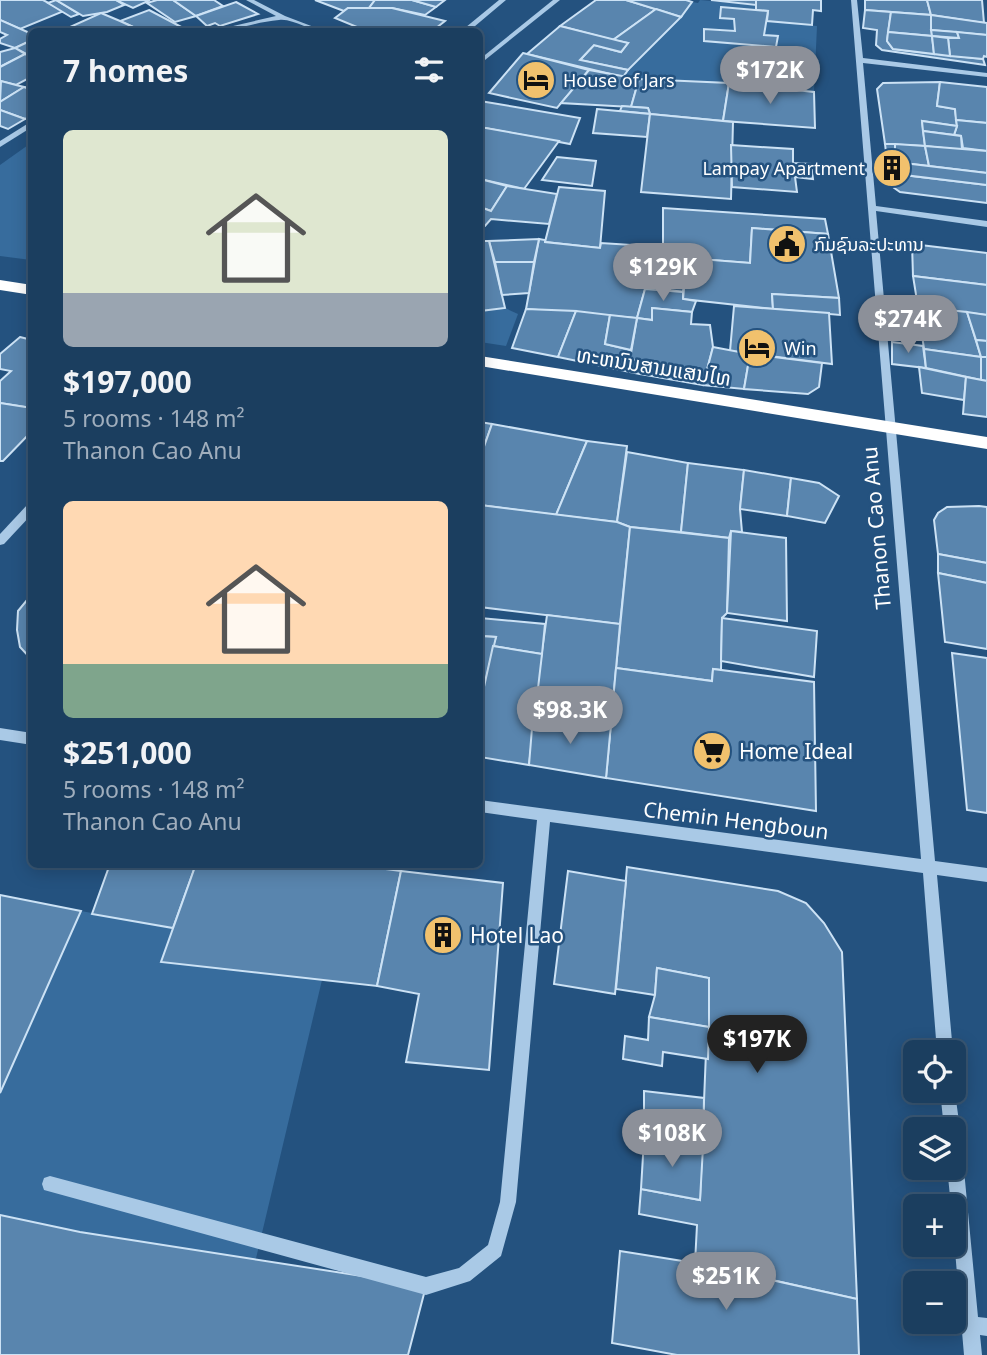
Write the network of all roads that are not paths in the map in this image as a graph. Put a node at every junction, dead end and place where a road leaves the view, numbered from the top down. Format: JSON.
{"nodes":[{"id":1,"x":249,"y":0,"type":"edge"},
{"id":2,"x":503,"y":0,"type":"edge"},
{"id":3,"x":556,"y":0,"type":"edge"},
{"id":4,"x":854,"y":0,"type":"edge"},
{"id":5,"x":283,"y":17,"type":"junction"},
{"id":6,"x":229,"y":28,"type":"edge"},
{"id":7,"x":313,"y":28,"type":"edge"},
{"id":8,"x":468,"y":28,"type":"edge"},
{"id":9,"x":483,"y":60,"type":"edge"},
{"id":10,"x":859,"y":60,"type":"junction"},
{"id":11,"x":987,"y":75,"type":"edge"},
{"id":12,"x":28,"y":126,"type":"edge"},
{"id":13,"x":0,"y":145,"type":"edge"},
{"id":14,"x":872,"y":208,"type":"junction"},
{"id":15,"x":987,"y":224,"type":"edge"},
{"id":16,"x":0,"y":285,"type":"edge"},
{"id":17,"x":28,"y":289,"type":"edge"},
{"id":18,"x":483,"y":361,"type":"edge"},
{"id":19,"x":891,"y":427,"type":"junction"},
{"id":20,"x":987,"y":443,"type":"edge"},
{"id":21,"x":28,"y":511,"type":"edge"},
{"id":22,"x":1,"y":539,"type":"edge"},
{"id":23,"x":0,"y":734,"type":"edge"},
{"id":24,"x":28,"y":738,"type":"edge"},
{"id":25,"x":483,"y":806,"type":"edge"},
{"id":26,"x":544,"y":816,"type":"junction"},
{"id":27,"x":928,"y":867,"type":"junction"},
{"id":28,"x":987,"y":875,"type":"edge"},
{"id":29,"x":944,"y":1040,"type":"edge"},
{"id":30,"x":958,"y":1180,"type":"edge"},
{"id":31,"x":50,"y":1184,"type":"dead end"},
{"id":32,"x":978,"y":1325,"type":"edge"},
{"id":33,"x":973,"y":1355,"type":"edge"}],
"edges":[{"from":1,"to":5,"type":"street"},
{"from":2,"to":8,"type":"street"},
{"from":3,"to":9,"type":"street"},
{"from":4,"to":10,"type":"street","name":"Thanon Cao Anu"},
{"from":5,"to":6,"type":"street"},
{"from":5,"to":7,"type":"street"},
{"from":10,"to":11,"type":"street"},
{"from":10,"to":14,"type":"street","name":"Thanon Cao Anu"},
{"from":12,"to":13,"type":"street"},
{"from":14,"to":15,"type":"street"},
{"from":14,"to":19,"type":"street","name":"Thanon Cao Anu"},
{"from":16,"to":17,"type":"highway"},
{"from":18,"to":19,"type":"highway","name":"ທະຫນົນສາມແສນໄທ"},
{"from":19,"to":20,"type":"highway","name":"ທະຫນົນສາມແສນໄທ"},
{"from":19,"to":27,"type":"street","name":"Thanon Cao Anu"},
{"from":21,"to":22,"type":"street"},
{"from":23,"to":24,"type":"street"},
{"from":25,"to":26,"type":"street","name":"Chemin Hengboun"},
{"from":26,"to":27,"type":"street","name":"Chemin Hengboun"},
{"from":26,"to":31,"type":"street"},
{"from":27,"to":28,"type":"street","name":"Chemin Hengboun"},
{"from":27,"to":29,"type":"street","name":"Thanon Cao Anu"},
{"from":30,"to":32,"type":"street"},
{"from":32,"to":33,"type":"street"}]}
